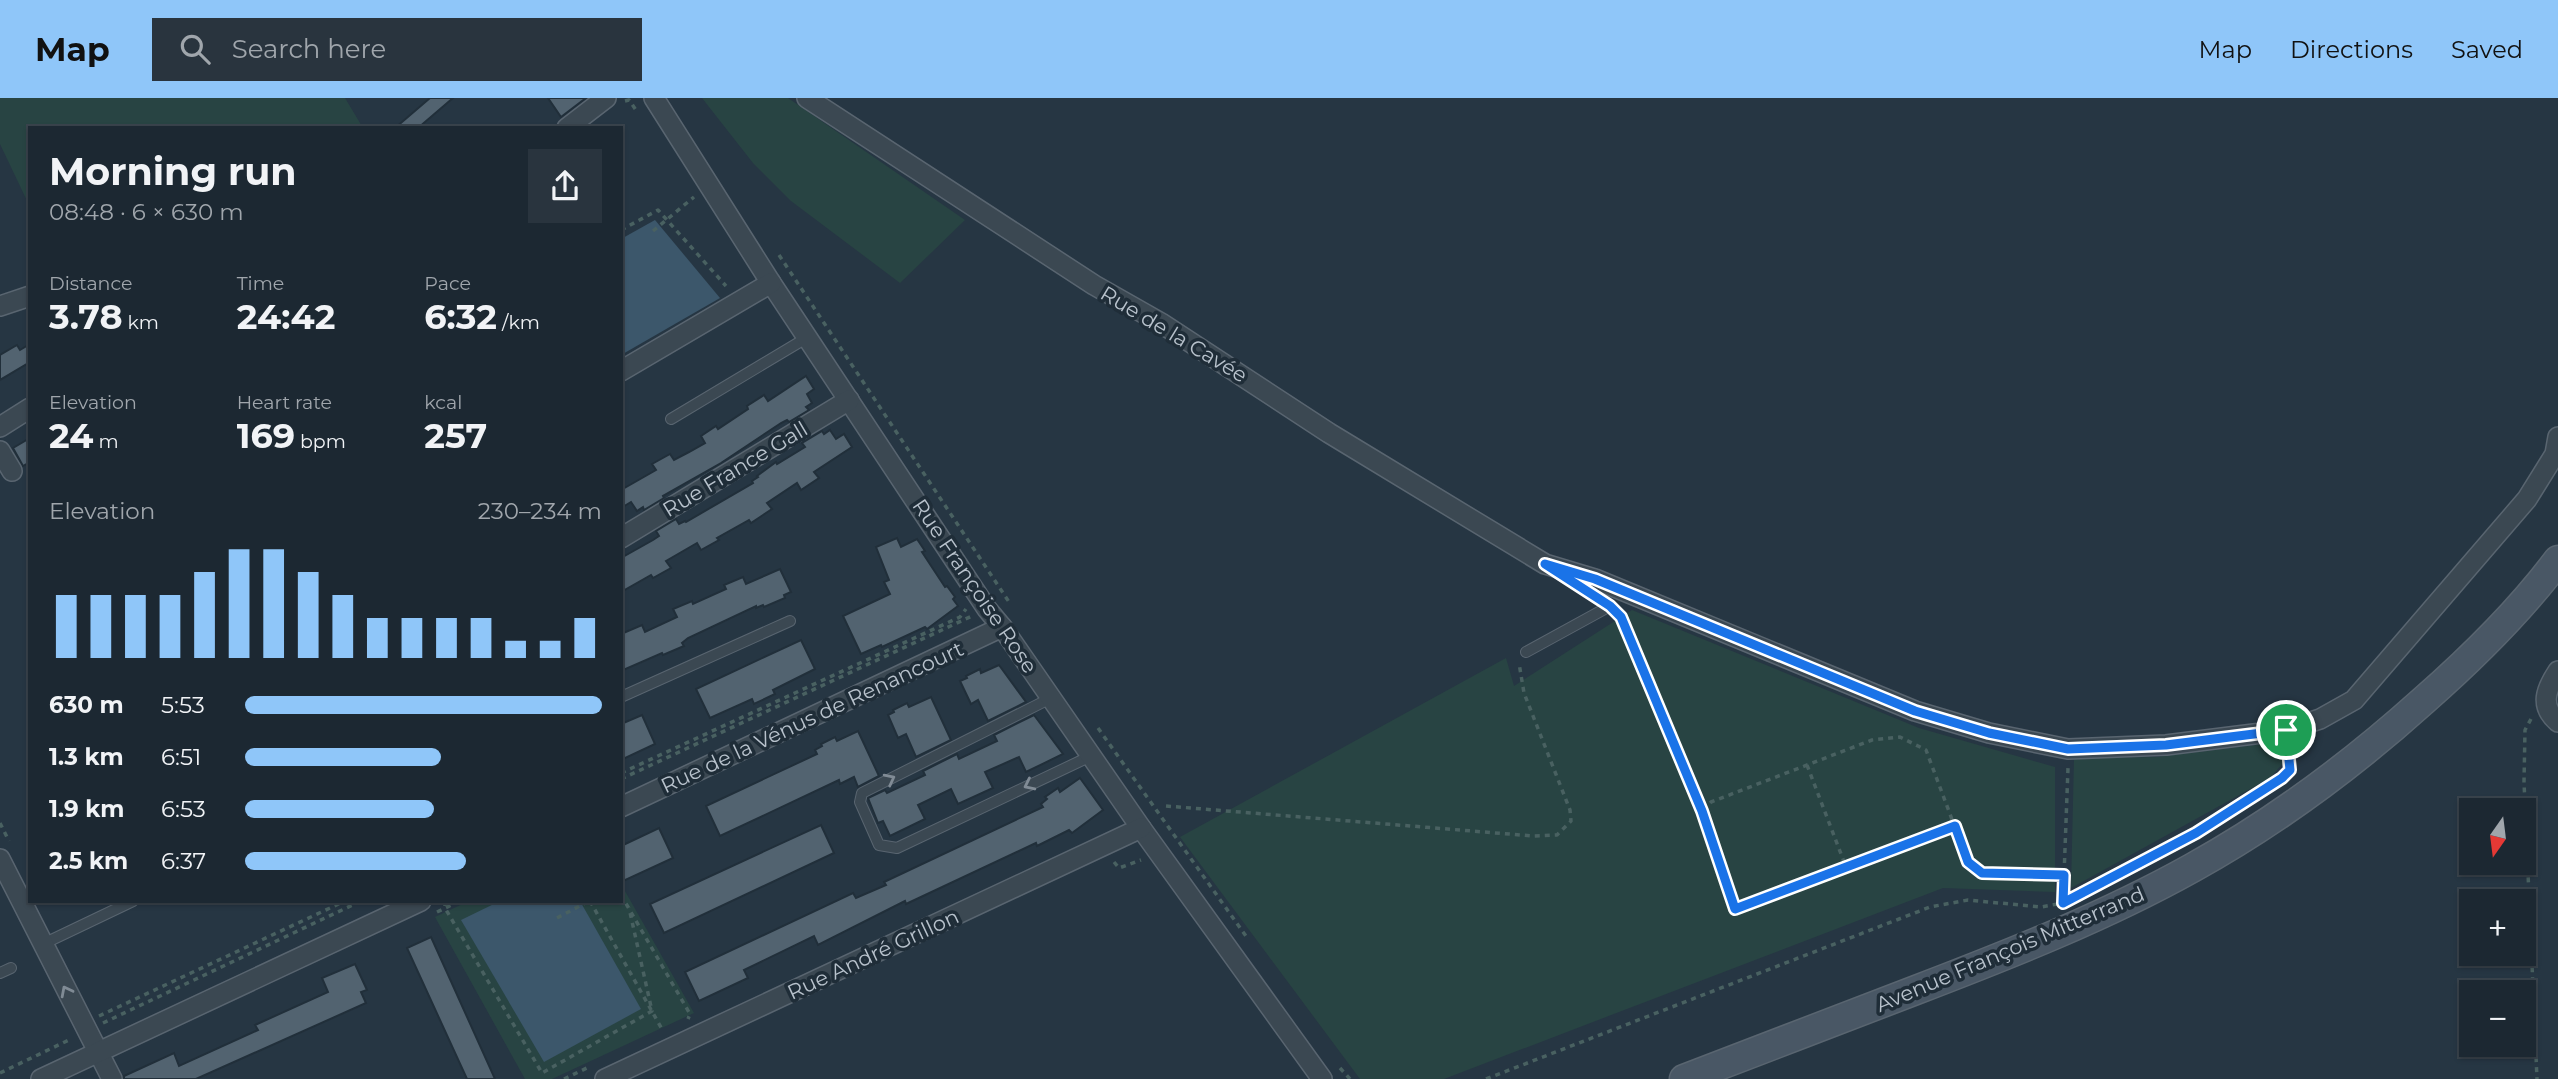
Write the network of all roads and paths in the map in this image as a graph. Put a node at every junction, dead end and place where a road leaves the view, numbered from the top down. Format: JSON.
{"nodes":[{"id":1,"x":606,"y":98,"type":"edge"},
{"id":2,"x":654,"y":98,"type":"edge"},
{"id":3,"x":807,"y":98,"type":"edge"},
{"id":4,"x":570,"y":126,"type":"edge"},
{"id":5,"x":710,"y":186,"type":"junction"},
{"id":6,"x":666,"y":218,"type":"junction"},
{"id":7,"x":623,"y":229,"type":"edge"},
{"id":8,"x":653,"y":231,"type":"dead end"},
{"id":9,"x":773,"y":247,"type":"dead end"},
{"id":10,"x":771,"y":283,"type":"junction"},
{"id":11,"x":28,"y":297,"type":"edge"},
{"id":12,"x":740,"y":301,"type":"junction"},
{"id":13,"x":0,"y":306,"type":"edge"},
{"id":14,"x":808,"y":337,"type":"junction"},
{"id":15,"x":623,"y":369,"type":"edge"},
{"id":16,"x":849,"y":400,"type":"junction"},
{"id":17,"x":28,"y":409,"type":"edge"},
{"id":18,"x":671,"y":419,"type":"dead end"},
{"id":19,"x":0,"y":427,"type":"edge"},
{"id":20,"x":2558,"y":437,"type":"edge"},
{"id":21,"x":0,"y":451,"type":"edge"},
{"id":22,"x":12,"y":471,"type":"dead end"},
{"id":23,"x":623,"y":537,"type":"edge"},
{"id":24,"x":2558,"y":560,"type":"edge"},
{"id":25,"x":1545,"y":564,"type":"junction"},
{"id":26,"x":2547,"y":580,"type":"edge"},
{"id":27,"x":1610,"y":606,"type":"junction"},
{"id":28,"x":967,"y":607,"type":"dead end"},
{"id":29,"x":987,"y":609,"type":"junction"},
{"id":30,"x":1014,"y":609,"type":"dead end"},
{"id":31,"x":1621,"y":617,"type":"joint"},
{"id":32,"x":790,"y":621,"type":"dead end"},
{"id":33,"x":1002,"y":627,"type":"junction"},
{"id":34,"x":1526,"y":652,"type":"joint"},
{"id":35,"x":2558,"y":671,"type":"edge"},
{"id":36,"x":623,"y":695,"type":"edge"},
{"id":37,"x":1051,"y":698,"type":"junction"},
{"id":38,"x":2531,"y":718,"type":"dead end"},
{"id":39,"x":1093,"y":721,"type":"dead end"},
{"id":40,"x":2558,"y":722,"type":"edge"},
{"id":41,"x":2286,"y":730,"type":"junction"},
{"id":42,"x":2068,"y":749,"type":"junction"},
{"id":43,"x":1091,"y":756,"type":"junction"},
{"id":44,"x":1807,"y":765,"type":"junction"},
{"id":45,"x":623,"y":772,"type":"edge"},
{"id":46,"x":623,"y":778,"type":"edge"},
{"id":47,"x":623,"y":806,"type":"edge"},
{"id":48,"x":1166,"y":806,"type":"dead end"},
{"id":49,"x":1702,"y":811,"type":"junction"},
{"id":50,"x":1955,"y":826,"type":"junction"},
{"id":51,"x":1141,"y":828,"type":"junction"},
{"id":52,"x":0,"y":859,"type":"edge"},
{"id":53,"x":1846,"y":867,"type":"junction"},
{"id":54,"x":2064,"y":875,"type":"junction"},
{"id":55,"x":623,"y":898,"type":"edge"},
{"id":56,"x":129,"y":903,"type":"edge"},
{"id":57,"x":341,"y":903,"type":"edge"},
{"id":58,"x":357,"y":903,"type":"edge"},
{"id":59,"x":417,"y":903,"type":"edge"},
{"id":60,"x":445,"y":903,"type":"edge"},
{"id":61,"x":586,"y":903,"type":"edge"},
{"id":62,"x":591,"y":903,"type":"edge"},
{"id":63,"x":2063,"y":903,"type":"junction"},
{"id":64,"x":629,"y":908,"type":"junction"},
{"id":65,"x":558,"y":918,"type":"dead end"},
{"id":66,"x":1248,"y":940,"type":"dead end"},
{"id":67,"x":43,"y":944,"type":"junction"},
{"id":68,"x":11,"y":968,"type":"dead end"},
{"id":69,"x":0,"y":973,"type":"edge"},
{"id":70,"x":94,"y":1011,"type":"dead end"},
{"id":71,"x":652,"y":1011,"type":"junction"},
{"id":72,"x":700,"y":1016,"type":"dead end"},
{"id":73,"x":86,"y":1031,"type":"junction"},
{"id":74,"x":663,"y":1032,"type":"dead end"},
{"id":75,"x":98,"y":1052,"type":"junction"},
{"id":76,"x":1335,"y":1062,"type":"dead end"},
{"id":77,"x":1316,"y":1071,"type":"edge"},
{"id":78,"x":0,"y":1073,"type":"edge"},
{"id":79,"x":542,"y":1073,"type":"junction"},
{"id":80,"x":41,"y":1079,"type":"edge"},
{"id":81,"x":112,"y":1079,"type":"edge"},
{"id":82,"x":545,"y":1079,"type":"edge"},
{"id":83,"x":605,"y":1079,"type":"edge"},
{"id":84,"x":1350,"y":1079,"type":"edge"},
{"id":85,"x":1486,"y":1079,"type":"edge"},
{"id":86,"x":1684,"y":1079,"type":"edge"},
{"id":87,"x":2538,"y":1079,"type":"edge"}],
"edges":[{"from":1,"to":4,"type":"street"},
{"from":2,"to":5,"type":"street","name":"Rue Françoise Rose"},
{"from":3,"to":25,"type":"street","name":"Rue de la Cavée"},
{"from":5,"to":6,"type":"path"},
{"from":5,"to":10,"type":"street","name":"Rue Françoise Rose"},
{"from":6,"to":7,"type":"path"},
{"from":6,"to":8,"type":"path"},
{"from":6,"to":12,"type":"path"},
{"from":9,"to":30,"type":"path"},
{"from":10,"to":12,"type":"street"},
{"from":10,"to":14,"type":"street","name":"Rue Françoise Rose"},
{"from":11,"to":13,"type":"street"},
{"from":12,"to":15,"type":"street"},
{"from":14,"to":16,"type":"street","name":"Rue Françoise Rose"},
{"from":14,"to":18,"type":"lane"},
{"from":16,"to":23,"type":"street","name":"Rue France Gall"},
{"from":16,"to":29,"type":"street","name":"Rue Françoise Rose"},
{"from":17,"to":19,"type":"street"},
{"from":20,"to":41,"type":"street","name":"Rue de la Cavée"},
{"from":21,"to":22,"type":"street"},
{"from":24,"to":26,"type":"main road","name":"Avenue François Mitterrand"},
{"from":25,"to":27,"type":"lane"},
{"from":25,"to":42,"type":"street","name":"Rue de la Cavée"},
{"from":26,"to":86,"type":"main road","name":"Avenue François Mitterrand"},
{"from":27,"to":31,"type":"lane"},
{"from":27,"to":34,"type":"lane"},
{"from":28,"to":45,"type":"path"},
{"from":29,"to":33,"type":"street","name":"Rue Françoise Rose"},
{"from":29,"to":46,"type":"path"},
{"from":31,"to":49,"type":"path"},
{"from":32,"to":36,"type":"lane"},
{"from":33,"to":37,"type":"street","name":"Rue Françoise Rose"},
{"from":33,"to":47,"type":"street","name":"Rue de la Vénus de Renancourt"},
{"from":34,"to":48,"type":"path"},
{"from":35,"to":40,"type":"street"},
{"from":37,"to":43,"type":"street","name":"Rue Françoise Rose"},
{"from":43,"to":37,"type":"lane","one_way":true},
{"from":38,"to":87,"type":"path"},
{"from":39,"to":66,"type":"path"},
{"from":41,"to":42,"type":"street","name":"Rue de la Cavée"},
{"from":41,"to":63,"type":"path"},
{"from":42,"to":54,"type":"path"},
{"from":43,"to":51,"type":"street","name":"Rue Françoise Rose"},
{"from":44,"to":49,"type":"path"},
{"from":44,"to":50,"type":"path"},
{"from":44,"to":53,"type":"path"},
{"from":49,"to":53,"type":"path"},
{"from":50,"to":53,"type":"path"},
{"from":50,"to":54,"type":"path"},
{"from":51,"to":77,"type":"street","name":"Rue Françoise Rose"},
{"from":51,"to":83,"type":"street","name":"Rue André Grillon"},
{"from":52,"to":67,"type":"street"},
{"from":54,"to":63,"type":"path"},
{"from":55,"to":64,"type":"path"},
{"from":56,"to":67,"type":"lane"},
{"from":57,"to":70,"type":"path"},
{"from":58,"to":73,"type":"path"},
{"from":59,"to":75,"type":"street"},
{"from":60,"to":79,"type":"path"},
{"from":61,"to":65,"type":"path"},
{"from":62,"to":71,"type":"path"},
{"from":63,"to":85,"type":"path"},
{"from":64,"to":71,"type":"path"},
{"from":64,"to":72,"type":"path"},
{"from":73,"to":67,"type":"street","one_way":true},
{"from":68,"to":69,"type":"lane"},
{"from":71,"to":74,"type":"path"},
{"from":71,"to":79,"type":"path"},
{"from":73,"to":75,"type":"street"},
{"from":73,"to":78,"type":"path"},
{"from":75,"to":80,"type":"street"},
{"from":75,"to":81,"type":"street"},
{"from":76,"to":84,"type":"path"},
{"from":79,"to":82,"type":"path"}]}
